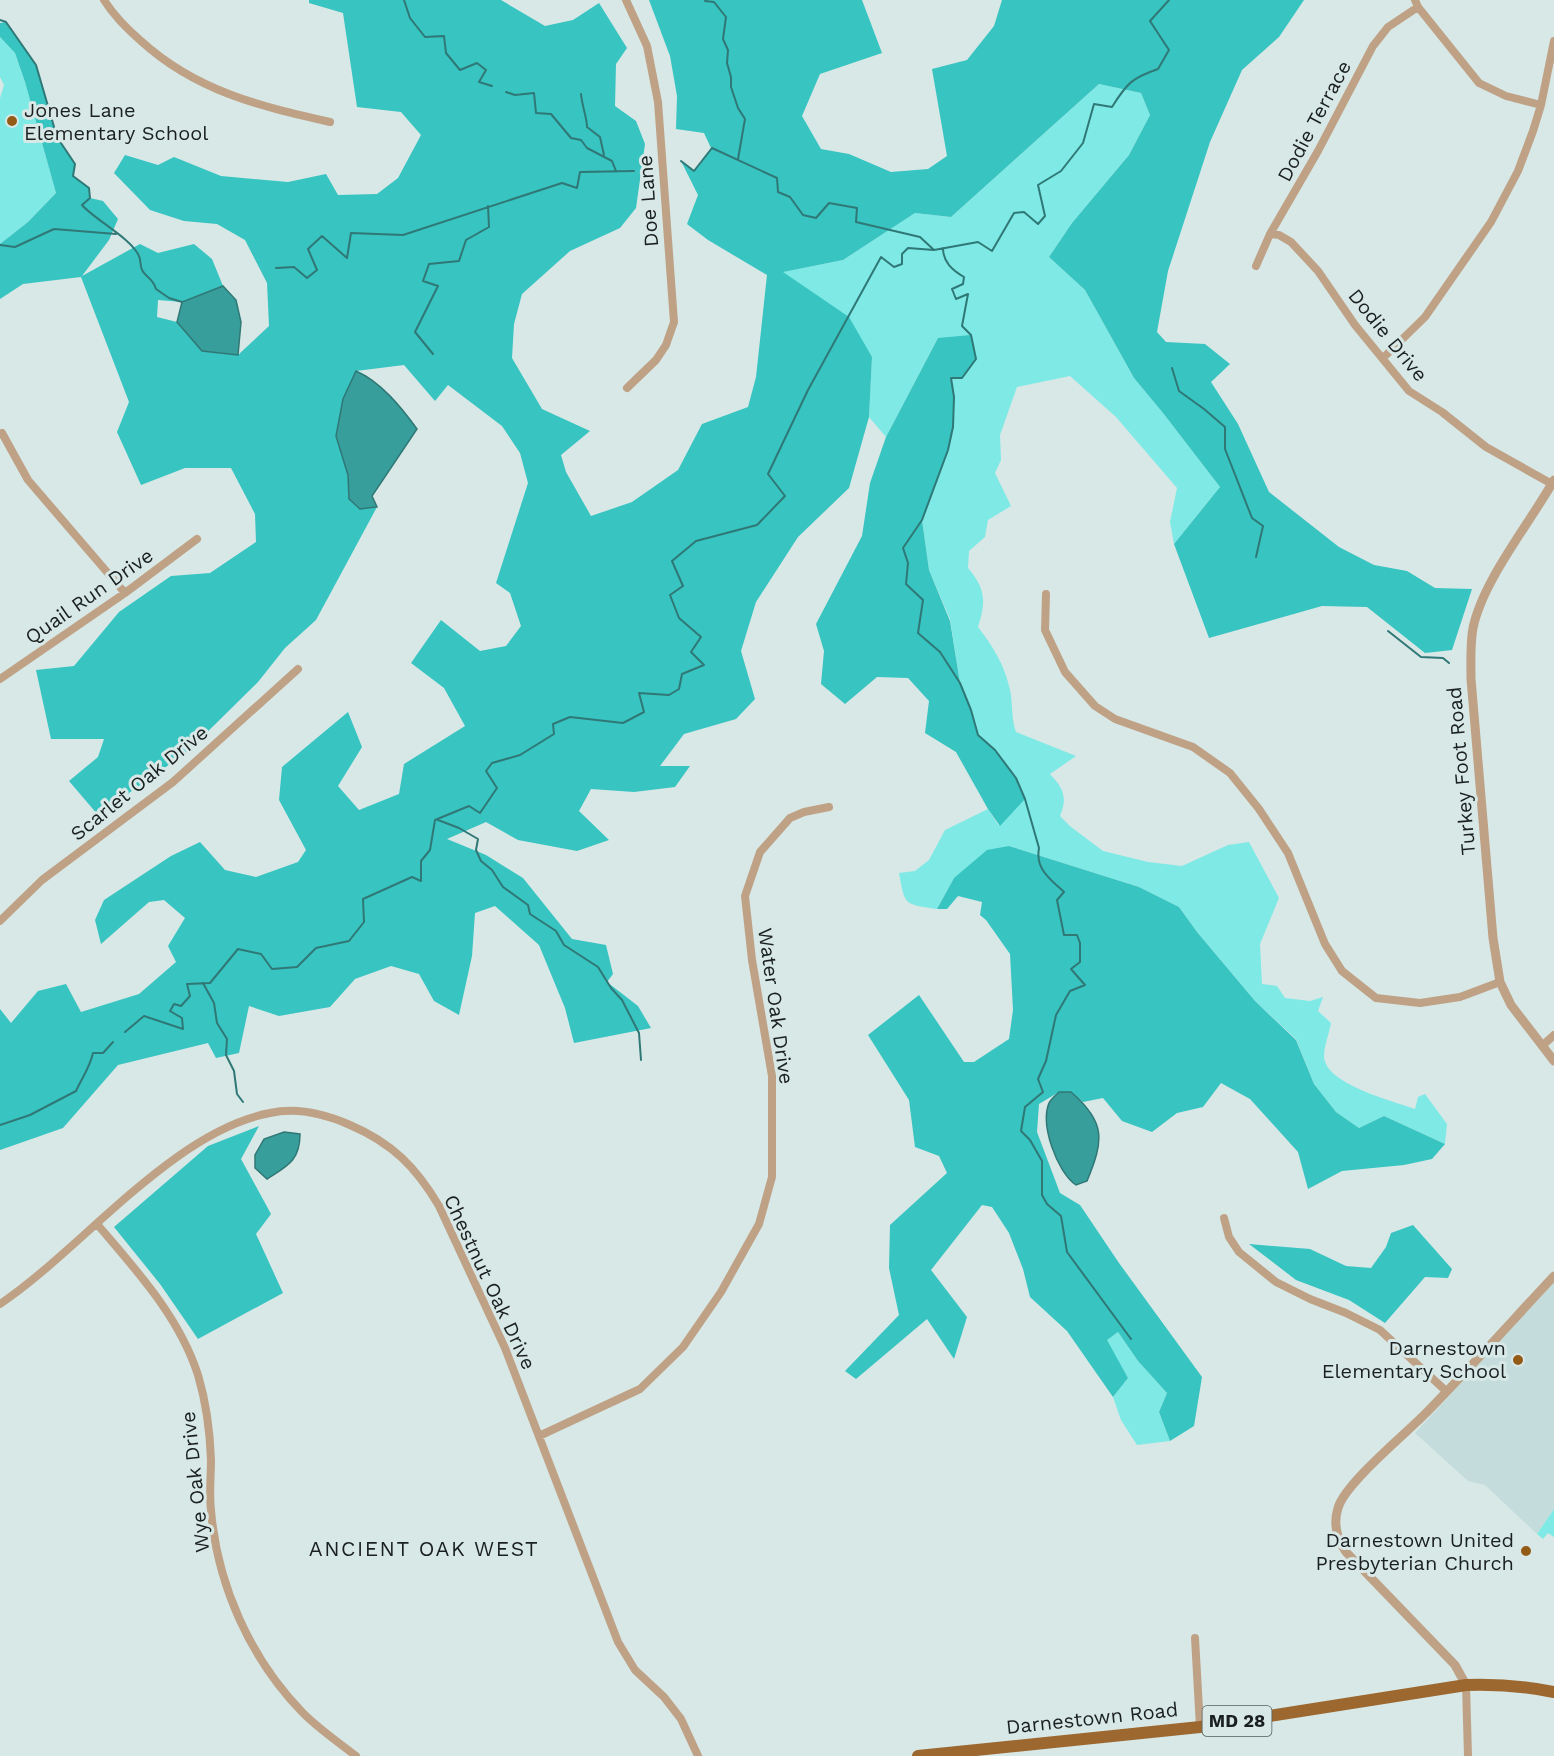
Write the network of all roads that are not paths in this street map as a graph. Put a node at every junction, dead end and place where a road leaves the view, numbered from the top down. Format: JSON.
{"nodes":[{"id":1,"x":104,"y":0,"type":"edge"},
{"id":2,"x":626,"y":0,"type":"edge"},
{"id":3,"x":1417,"y":3,"type":"edge"},
{"id":4,"x":1554,"y":41,"type":"edge"},
{"id":5,"x":1541,"y":105,"type":"junction"},
{"id":6,"x":330,"y":122,"type":"dead end"},
{"id":7,"x":1270,"y":234,"type":"junction"},
{"id":8,"x":1256,"y":266,"type":"dead end"},
{"id":9,"x":1383,"y":358,"type":"junction"},
{"id":10,"x":627,"y":388,"type":"dead end"},
{"id":11,"x":2,"y":433,"type":"dead end"},
{"id":12,"x":1553,"y":482,"type":"edge"},
{"id":13,"x":197,"y":539,"type":"dead end"},
{"id":14,"x":125,"y":592,"type":"junction"},
{"id":15,"x":1046,"y":594,"type":"dead end"},
{"id":16,"x":298,"y":669,"type":"dead end"},
{"id":17,"x":0,"y":679,"type":"edge"},
{"id":18,"x":829,"y":807,"type":"dead end"},
{"id":19,"x":0,"y":921,"type":"edge"},
{"id":20,"x":1500,"y":982,"type":"junction"},
{"id":21,"x":1554,"y":1035,"type":"edge"},
{"id":22,"x":1542,"y":1046,"type":"junction"},
{"id":23,"x":1554,"y":1061,"type":"edge"},
{"id":24,"x":1224,"y":1218,"type":"dead end"},
{"id":25,"x":97,"y":1224,"type":"junction"},
{"id":26,"x":1554,"y":1276,"type":"edge"},
{"id":27,"x":0,"y":1304,"type":"edge"},
{"id":28,"x":1446,"y":1391,"type":"junction"},
{"id":29,"x":539,"y":1436,"type":"junction"},
{"id":30,"x":1195,"y":1638,"type":"dead end"},
{"id":31,"x":1466,"y":1686,"type":"junction"},
{"id":32,"x":1554,"y":1692,"type":"edge"},
{"id":33,"x":1200,"y":1727,"type":"junction"},
{"id":34,"x":1026,"y":1750,"type":"edge"},
{"id":35,"x":356,"y":1756,"type":"edge"},
{"id":36,"x":698,"y":1756,"type":"edge"},
{"id":37,"x":918,"y":1756,"type":"edge"},
{"id":38,"x":1468,"y":1756,"type":"edge"}],
"edges":[{"from":1,"to":6,"type":"street"},
{"from":2,"to":10,"type":"street","name":"Doe Lane"},
{"from":3,"to":5,"type":"street"},
{"from":3,"to":7,"type":"street","name":"Dodie Terrace"},
{"from":4,"to":5,"type":"street"},
{"from":5,"to":9,"type":"street"},
{"from":7,"to":8,"type":"street","name":"Dodie Terrace"},
{"from":7,"to":9,"type":"street","name":"Dodie Drive"},
{"from":9,"to":12,"type":"street","name":"Dodie Drive"},
{"from":11,"to":14,"type":"street"},
{"from":12,"to":20,"type":"street","name":"Turkey Foot Road"},
{"from":13,"to":14,"type":"street","name":"Quail Run Drive"},
{"from":14,"to":17,"type":"street","name":"Quail Run Drive"},
{"from":15,"to":20,"type":"street"},
{"from":16,"to":19,"type":"street","name":"Scarlet Oak Drive"},
{"from":18,"to":29,"type":"street","name":"Water Oak Drive"},
{"from":20,"to":22,"type":"street","name":"Turkey Foot Road"},
{"from":21,"to":22,"type":"street"},
{"from":22,"to":23,"type":"street","name":"Turkey Foot Road"},
{"from":24,"to":28,"type":"street"},
{"from":25,"to":27,"type":"street","name":"Chestnut Oak Drive"},
{"from":25,"to":29,"type":"street","name":"Chestnut Oak Drive"},
{"from":25,"to":35,"type":"street","name":"Wye Oak Drive"},
{"from":26,"to":28,"type":"street"},
{"from":28,"to":31,"type":"street"},
{"from":29,"to":36,"type":"street","name":"Chestnut Oak Drive"},
{"from":30,"to":33,"type":"street"},
{"from":31,"to":32,"type":"main road","name":"Darnestown Road","number":"MD 28"},
{"from":31,"to":33,"type":"main road","name":"Darnestown Road","number":"MD 28"},
{"from":31,"to":38,"type":"street"},
{"from":33,"to":34,"type":"main road","name":"Darnestown Road","number":"MD 28"},
{"from":34,"to":37,"type":"main road","name":"Darnestown Road","number":"MD 28"}]}
